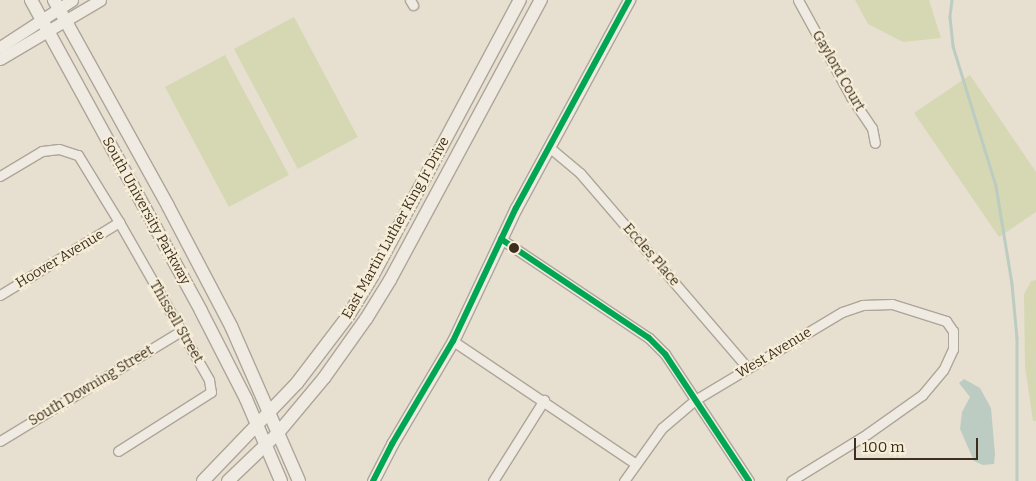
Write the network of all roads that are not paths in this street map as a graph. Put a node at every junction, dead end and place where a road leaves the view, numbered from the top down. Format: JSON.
{"nodes":[{"id":1,"x":31,"y":0,"type":"edge"},
{"id":2,"x":72,"y":0,"type":"edge"},
{"id":3,"x":100,"y":0,"type":"edge"},
{"id":4,"x":520,"y":0,"type":"edge"},
{"id":5,"x":541,"y":0,"type":"edge"},
{"id":6,"x":629,"y":0,"type":"edge"},
{"id":7,"x":798,"y":0,"type":"edge"},
{"id":8,"x":56,"y":4,"type":"edge"},
{"id":9,"x":65,"y":22,"type":"junction"},
{"id":10,"x":45,"y":25,"type":"junction"},
{"id":11,"x":0,"y":46,"type":"edge"},
{"id":12,"x":0,"y":58,"type":"edge"},
{"id":13,"x":875,"y":143,"type":"dead end"},
{"id":14,"x":549,"y":147,"type":"junction"},
{"id":15,"x":0,"y":176,"type":"edge"},
{"id":16,"x":119,"y":222,"type":"junction"},
{"id":17,"x":501,"y":240,"type":"junction"},
{"id":18,"x":0,"y":295,"type":"edge"},
{"id":19,"x":181,"y":331,"type":"junction"},
{"id":20,"x":453,"y":341,"type":"junction"},
{"id":21,"x":748,"y":368,"type":"junction"},
{"id":22,"x":544,"y":400,"type":"junction"},
{"id":23,"x":695,"y":400,"type":"junction"},
{"id":24,"x":269,"y":411,"type":"junction"},
{"id":25,"x":257,"y":424,"type":"junction"},
{"id":26,"x":278,"y":432,"type":"junction"},
{"id":27,"x":0,"y":441,"type":"edge"},
{"id":28,"x":266,"y":445,"type":"junction"},
{"id":29,"x":118,"y":450,"type":"dead end"},
{"id":30,"x":636,"y":464,"type":"junction"},
{"id":31,"x":203,"y":481,"type":"edge"},
{"id":32,"x":228,"y":481,"type":"edge"},
{"id":33,"x":281,"y":481,"type":"edge"},
{"id":34,"x":299,"y":481,"type":"edge"},
{"id":35,"x":374,"y":481,"type":"edge"},
{"id":36,"x":493,"y":481,"type":"edge"},
{"id":37,"x":624,"y":481,"type":"edge"},
{"id":38,"x":749,"y":481,"type":"edge"},
{"id":39,"x":791,"y":481,"type":"edge"}],
"edges":[{"from":1,"to":10,"type":"main road","name":"South University Parkway"},
{"from":2,"to":8,"type":"street"},
{"from":3,"to":9,"type":"street"},
{"from":4,"to":24,"type":"main road","name":"East Martin Luther King Jr Drive"},
{"from":5,"to":26,"type":"main road","name":"East Martin Luther King Jr Drive"},
{"from":6,"to":14,"type":"street"},
{"from":7,"to":13,"type":"street","name":"Gaylord Court"},
{"from":8,"to":9,"type":"main road","name":"South University Parkway"},
{"from":8,"to":10,"type":"street"},
{"from":9,"to":10,"type":"street"},
{"from":9,"to":24,"type":"main road","name":"South University Parkway"},
{"from":10,"to":11,"type":"street"},
{"from":10,"to":12,"type":"street"},
{"from":10,"to":25,"type":"main road","name":"South University Parkway"},
{"from":14,"to":17,"type":"street"},
{"from":14,"to":21,"type":"street","name":"Eccles Place"},
{"from":15,"to":16,"type":"street","name":"Thissell Street"},
{"from":16,"to":18,"type":"street","name":"Hoover Avenue"},
{"from":16,"to":19,"type":"street","name":"Thissell Street"},
{"from":17,"to":20,"type":"street"},
{"from":17,"to":23,"type":"street"},
{"from":19,"to":27,"type":"street","name":"South Downing Street"},
{"from":19,"to":29,"type":"street","name":"Thissell Street"},
{"from":20,"to":22,"type":"street"},
{"from":20,"to":35,"type":"street"},
{"from":21,"to":23,"type":"street","name":"West Avenue"},
{"from":21,"to":39,"type":"street","name":"West Avenue"},
{"from":22,"to":30,"type":"street"},
{"from":22,"to":36,"type":"street"},
{"from":23,"to":30,"type":"street","name":"West Avenue"},
{"from":23,"to":38,"type":"street"},
{"from":24,"to":25,"type":"main road","name":"East Martin Luther King Jr Drive"},
{"from":24,"to":26,"type":"main road","name":"South University Parkway"},
{"from":25,"to":28,"type":"main road","name":"South University Parkway"},
{"from":25,"to":31,"type":"main road","name":"East Martin Luther King Jr Drive"},
{"from":26,"to":28,"type":"main road","name":"East Martin Luther King Jr Drive"},
{"from":26,"to":34,"type":"main road","name":"South University Parkway"},
{"from":28,"to":32,"type":"main road","name":"East Martin Luther King Jr Drive"},
{"from":28,"to":33,"type":"main road","name":"South University Parkway"},
{"from":30,"to":37,"type":"street","name":"West Avenue"}]}
